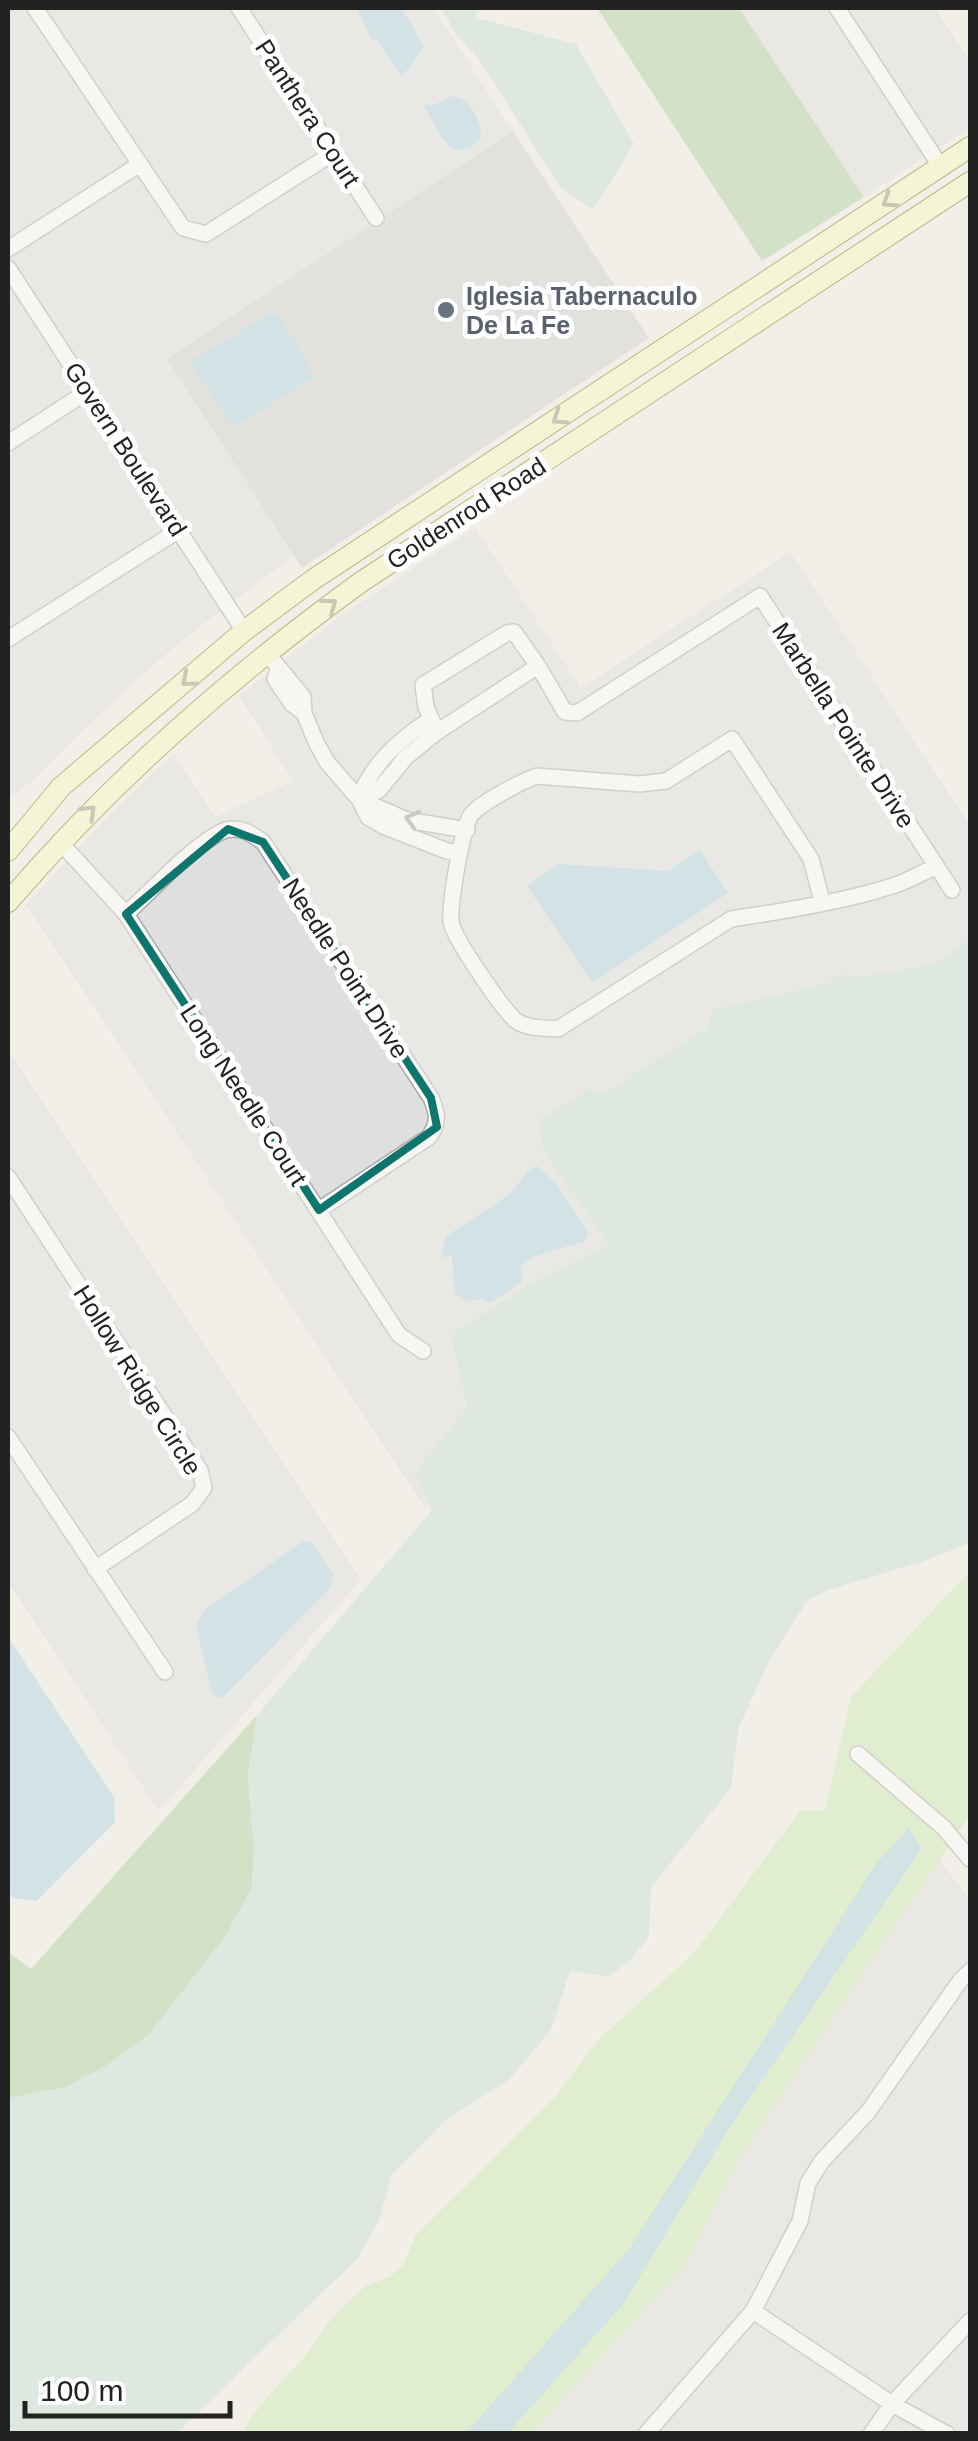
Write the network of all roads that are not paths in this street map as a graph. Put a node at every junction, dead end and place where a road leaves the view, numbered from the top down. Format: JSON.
{"nodes":[{"id":1,"x":35,"y":8,"type":"edge"},
{"id":2,"x":239,"y":8,"type":"edge"},
{"id":3,"x":836,"y":8,"type":"edge"},
{"id":4,"x":970,"y":147,"type":"edge"},
{"id":5,"x":333,"y":153,"type":"junction"},
{"id":6,"x":140,"y":164,"type":"junction"},
{"id":7,"x":941,"y":166,"type":"junction"},
{"id":8,"x":970,"y":182,"type":"edge"},
{"id":9,"x":376,"y":218,"type":"dead end"},
{"id":10,"x":8,"y":249,"type":"edge"},
{"id":11,"x":8,"y":268,"type":"edge"},
{"id":12,"x":764,"y":283,"type":"junction"},
{"id":13,"x":758,"y":321,"type":"junction"},
{"id":14,"x":88,"y":391,"type":"junction"},
{"id":15,"x":597,"y":393,"type":"junction"},
{"id":16,"x":633,"y":404,"type":"junction"},
{"id":17,"x":8,"y":443,"type":"edge"},
{"id":18,"x":179,"y":530,"type":"junction"},
{"id":19,"x":437,"y":532,"type":"junction"},
{"id":20,"x":291,"y":597,"type":"junction"},
{"id":21,"x":244,"y":631,"type":"junction"},
{"id":22,"x":8,"y":639,"type":"edge"},
{"id":23,"x":272,"y":661,"type":"junction"},
{"id":24,"x":538,"y":666,"type":"junction"},
{"id":25,"x":225,"y":685,"type":"junction"},
{"id":26,"x":434,"y":726,"type":"junction"},
{"id":27,"x":359,"y":799,"type":"junction"},
{"id":28,"x":466,"y":830,"type":"junction"},
{"id":29,"x":60,"y":842,"type":"junction"},
{"id":30,"x":8,"y":851,"type":"edge"},
{"id":31,"x":460,"y":852,"type":"junction"},
{"id":32,"x":935,"y":867,"type":"junction"},
{"id":33,"x":952,"y":890,"type":"dead end"},
{"id":34,"x":8,"y":902,"type":"edge"},
{"id":35,"x":822,"y":902,"type":"junction"},
{"id":36,"x":126,"y":914,"type":"junction"},
{"id":37,"x":8,"y":1177,"type":"edge"},
{"id":38,"x":319,"y":1210,"type":"junction"},
{"id":39,"x":424,"y":1351,"type":"dead end"},
{"id":40,"x":8,"y":1438,"type":"edge"},
{"id":41,"x":94,"y":1569,"type":"junction"},
{"id":42,"x":166,"y":1672,"type":"dead end"},
{"id":43,"x":858,"y":1754,"type":"dead end"},
{"id":44,"x":970,"y":1859,"type":"edge"},
{"id":45,"x":970,"y":1972,"type":"edge"},
{"id":46,"x":753,"y":2311,"type":"junction"},
{"id":47,"x":968,"y":2325,"type":"edge"},
{"id":48,"x":892,"y":2404,"type":"junction"},
{"id":49,"x":646,"y":2434,"type":"edge"},
{"id":50,"x":871,"y":2434,"type":"edge"},
{"id":51,"x":947,"y":2434,"type":"edge"}],
"edges":[{"from":1,"to":6,"type":"street"},
{"from":2,"to":5,"type":"street","name":"Panthera Court"},
{"from":3,"to":7,"type":"street"},
{"from":4,"to":7,"type":"main road","name":"Goldenrod Road"},
{"from":5,"to":6,"type":"street"},
{"from":5,"to":9,"type":"street","name":"Panthera Court"},
{"from":6,"to":10,"type":"street"},
{"from":7,"to":12,"type":"main road","name":"Goldenrod Road","one_way":true},
{"from":7,"to":13,"type":"main road"},
{"from":8,"to":13,"type":"main road","name":"Goldenrod Road"},
{"from":11,"to":14,"type":"street","name":"Govern Boulevard"},
{"from":12,"to":15,"type":"main road","name":"Goldenrod Road"},
{"from":12,"to":16,"type":"main road"},
{"from":13,"to":16,"type":"main road","name":"Goldenrod Road"},
{"from":14,"to":17,"type":"street"},
{"from":14,"to":18,"type":"street","name":"Govern Boulevard"},
{"from":15,"to":19,"type":"main road"},
{"from":15,"to":20,"type":"main road","name":"Goldenrod Road","one_way":true},
{"from":16,"to":19,"type":"main road","name":"Goldenrod Road"},
{"from":18,"to":21,"type":"street","name":"Govern Boulevard"},
{"from":18,"to":22,"type":"street"},
{"from":23,"to":19,"type":"main road","name":"Goldenrod Road","one_way":true},
{"from":20,"to":21,"type":"main road","name":"Goldenrod Road"},
{"from":20,"to":23,"type":"main road"},
{"from":21,"to":25,"type":"main road"},
{"from":21,"to":30,"type":"main road","name":"Goldenrod Road","one_way":true},
{"from":23,"to":25,"type":"main road","name":"Goldenrod Road"},
{"from":23,"to":27,"type":"street"},
{"from":24,"to":26,"type":"street"},
{"from":24,"to":26,"type":"street","name":"Marbella Pointe Drive"},
{"from":24,"to":32,"type":"street","name":"Marbella Pointe Drive"},
{"from":29,"to":25,"type":"main road","name":"Goldenrod Road","one_way":true},
{"from":26,"to":27,"type":"street"},
{"from":28,"to":27,"type":"street","one_way":true},
{"from":27,"to":31,"type":"street"},
{"from":28,"to":31,"type":"street"},
{"from":28,"to":35,"type":"street"},
{"from":29,"to":34,"type":"main road","name":"Goldenrod Road"},
{"from":29,"to":36,"type":"street","name":"Long Needle Court"},
{"from":31,"to":35,"type":"street"},
{"from":32,"to":33,"type":"street","name":"Marbella Pointe Drive"},
{"from":32,"to":35,"type":"street"},
{"from":36,"to":38,"type":"street","name":"Long Needle Court"},
{"from":36,"to":38,"type":"street","name":"Needle Point Drive"},
{"from":37,"to":41,"type":"street","name":"Hollow Ridge Circle"},
{"from":38,"to":39,"type":"street","name":"Long Needle Court"},
{"from":40,"to":41,"type":"street"},
{"from":41,"to":42,"type":"street"},
{"from":43,"to":44,"type":"street"},
{"from":45,"to":46,"type":"street"},
{"from":46,"to":48,"type":"street"},
{"from":46,"to":49,"type":"street"},
{"from":47,"to":48,"type":"street"},
{"from":48,"to":50,"type":"street"},
{"from":48,"to":51,"type":"street"}]}
